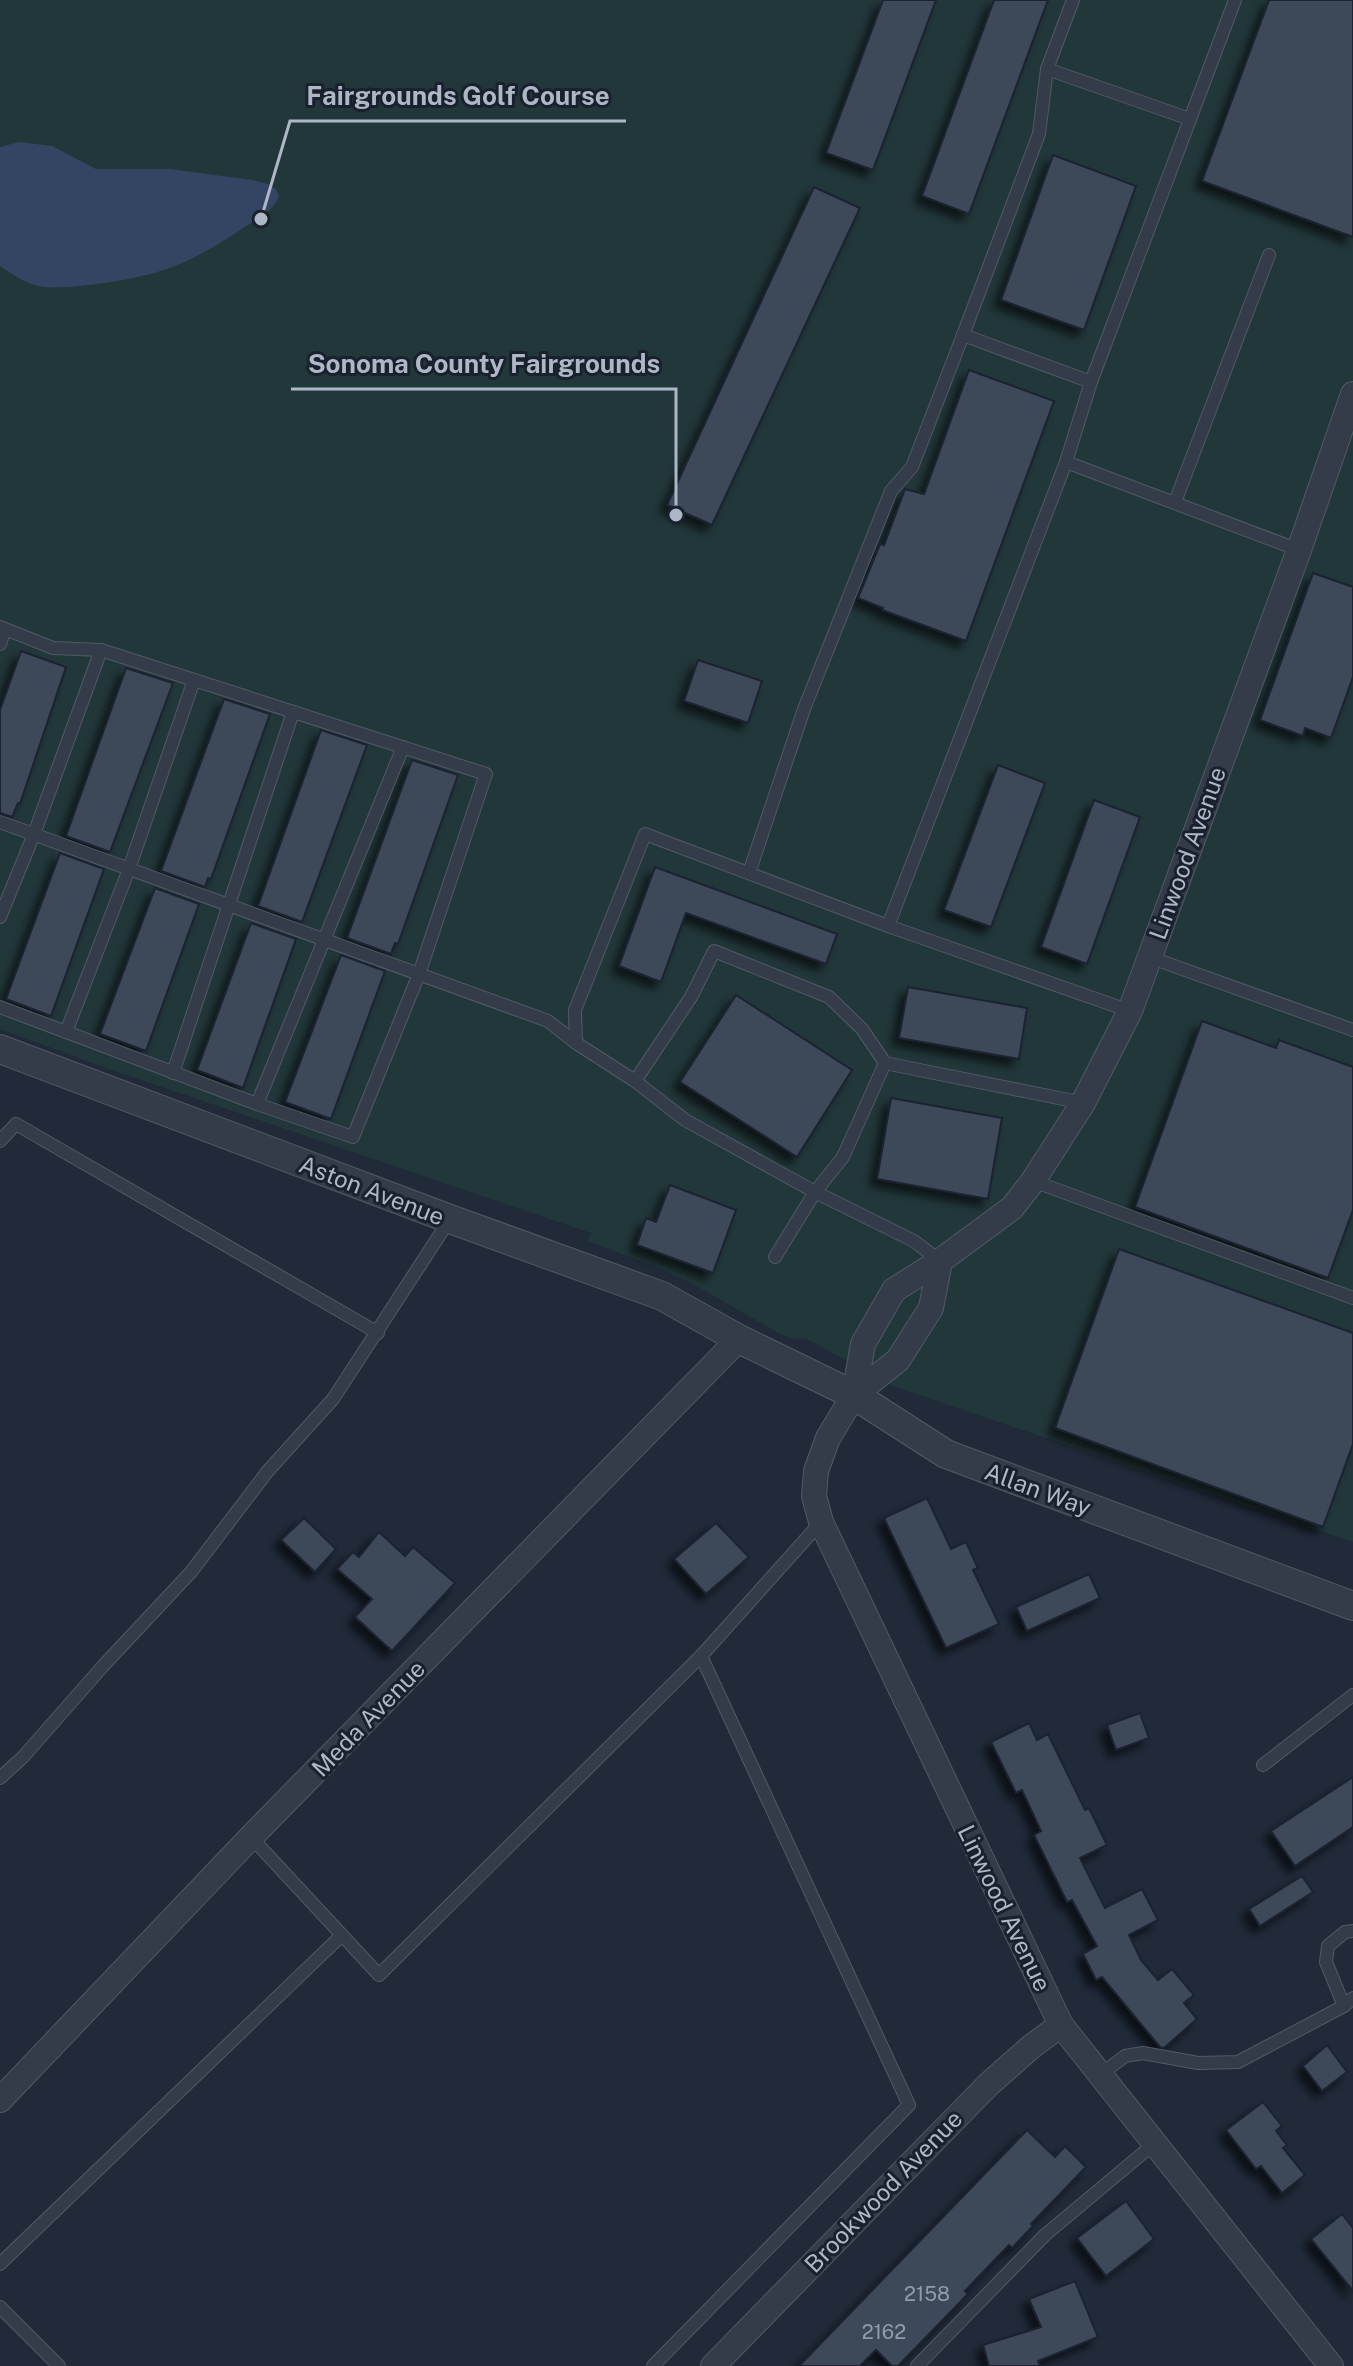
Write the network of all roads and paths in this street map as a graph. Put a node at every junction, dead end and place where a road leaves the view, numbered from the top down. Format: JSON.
{"nodes":[{"id":1,"x":1073,"y":0,"type":"edge"},
{"id":2,"x":1235,"y":0,"type":"edge"},
{"id":3,"x":1047,"y":69,"type":"junction"},
{"id":4,"x":1190,"y":119,"type":"junction"},
{"id":5,"x":1269,"y":255,"type":"dead end"},
{"id":6,"x":963,"y":335,"type":"junction"},
{"id":7,"x":1091,"y":382,"type":"junction"},
{"id":8,"x":1353,"y":394,"type":"edge"},
{"id":9,"x":1066,"y":462,"type":"junction"},
{"id":10,"x":1175,"y":502,"type":"junction"},
{"id":11,"x":1299,"y":550,"type":"junction"},
{"id":12,"x":2,"y":628,"type":"edge"},
{"id":13,"x":0,"y":644,"type":"edge"},
{"id":14,"x":101,"y":650,"type":"junction"},
{"id":15,"x":194,"y":680,"type":"junction"},
{"id":16,"x":293,"y":712,"type":"junction"},
{"id":17,"x":403,"y":747,"type":"junction"},
{"id":18,"x":0,"y":822,"type":"edge"},
{"id":19,"x":34,"y":834,"type":"junction"},
{"id":20,"x":129,"y":869,"type":"junction"},
{"id":21,"x":749,"y":873,"type":"junction"},
{"id":22,"x":229,"y":905,"type":"junction"},
{"id":23,"x":0,"y":917,"type":"edge"},
{"id":24,"x":888,"y":926,"type":"junction"},
{"id":25,"x":325,"y":940,"type":"junction"},
{"id":26,"x":1149,"y":957,"type":"junction"},
{"id":27,"x":419,"y":974,"type":"junction"},
{"id":28,"x":0,"y":1007,"type":"edge"},
{"id":29,"x":1130,"y":1011,"type":"junction"},
{"id":30,"x":1353,"y":1030,"type":"edge"},
{"id":31,"x":66,"y":1032,"type":"junction"},
{"id":32,"x":576,"y":1043,"type":"junction"},
{"id":33,"x":0,"y":1049,"type":"edge"},
{"id":34,"x":885,"y":1063,"type":"junction"},
{"id":35,"x":173,"y":1073,"type":"junction"},
{"id":36,"x":635,"y":1081,"type":"junction"},
{"id":37,"x":1083,"y":1103,"type":"junction"},
{"id":38,"x":257,"y":1104,"type":"junction"},
{"id":39,"x":0,"y":1141,"type":"edge"},
{"id":40,"x":1033,"y":1181,"type":"junction"},
{"id":41,"x":815,"y":1192,"type":"junction"},
{"id":42,"x":450,"y":1219,"type":"junction"},
{"id":43,"x":775,"y":1257,"type":"dead end"},
{"id":44,"x":940,"y":1261,"type":"junction"},
{"id":45,"x":1353,"y":1298,"type":"edge"},
{"id":46,"x":378,"y":1333,"type":"junction"},
{"id":47,"x":739,"y":1339,"type":"junction"},
{"id":48,"x":854,"y":1395,"type":"junction"},
{"id":49,"x":821,"y":1522,"type":"junction"},
{"id":50,"x":1353,"y":1606,"type":"edge"},
{"id":51,"x":701,"y":1656,"type":"junction"},
{"id":52,"x":1353,"y":1695,"type":"edge"},
{"id":53,"x":1263,"y":1765,"type":"dead end"},
{"id":54,"x":0,"y":1778,"type":"edge"},
{"id":55,"x":251,"y":1837,"type":"junction"},
{"id":56,"x":1353,"y":1931,"type":"edge"},
{"id":57,"x":342,"y":1935,"type":"junction"},
{"id":58,"x":1348,"y":2002,"type":"edge"},
{"id":59,"x":1061,"y":2025,"type":"junction"},
{"id":60,"x":1100,"y":2075,"type":"junction"},
{"id":61,"x":0,"y":2100,"type":"edge"},
{"id":62,"x":1155,"y":2143,"type":"junction"},
{"id":63,"x":0,"y":2264,"type":"edge"},
{"id":64,"x":0,"y":2307,"type":"edge"},
{"id":65,"x":59,"y":2366,"type":"edge"},
{"id":66,"x":653,"y":2366,"type":"edge"},
{"id":67,"x":713,"y":2366,"type":"edge"},
{"id":68,"x":917,"y":2366,"type":"edge"},
{"id":69,"x":1331,"y":2366,"type":"edge"}],
"edges":[{"from":1,"to":3,"type":"lane"},
{"from":2,"to":4,"type":"lane"},
{"from":3,"to":4,"type":"lane"},
{"from":3,"to":6,"type":"lane"},
{"from":4,"to":7,"type":"lane"},
{"from":5,"to":10,"type":"lane"},
{"from":6,"to":7,"type":"lane"},
{"from":6,"to":21,"type":"lane"},
{"from":7,"to":9,"type":"lane"},
{"from":8,"to":11,"type":"street","name":"Linwood Avenue"},
{"from":9,"to":10,"type":"lane"},
{"from":9,"to":24,"type":"lane"},
{"from":10,"to":11,"type":"lane"},
{"from":11,"to":26,"type":"street","name":"Linwood Avenue"},
{"from":12,"to":13,"type":"lane"},
{"from":12,"to":14,"type":"lane"},
{"from":14,"to":15,"type":"lane"},
{"from":14,"to":19,"type":"lane"},
{"from":15,"to":16,"type":"lane"},
{"from":15,"to":20,"type":"lane"},
{"from":16,"to":17,"type":"lane"},
{"from":16,"to":22,"type":"lane"},
{"from":17,"to":25,"type":"lane"},
{"from":17,"to":27,"type":"lane"},
{"from":18,"to":19,"type":"lane"},
{"from":19,"to":20,"type":"lane"},
{"from":19,"to":23,"type":"lane"},
{"from":20,"to":22,"type":"lane"},
{"from":20,"to":31,"type":"lane"},
{"from":21,"to":24,"type":"lane"},
{"from":21,"to":32,"type":"lane"},
{"from":22,"to":25,"type":"lane"},
{"from":22,"to":35,"type":"lane"},
{"from":24,"to":29,"type":"lane"},
{"from":25,"to":27,"type":"lane"},
{"from":25,"to":38,"type":"lane"},
{"from":26,"to":29,"type":"street","name":"Linwood Avenue"},
{"from":26,"to":30,"type":"lane"},
{"from":27,"to":32,"type":"lane"},
{"from":27,"to":38,"type":"lane"},
{"from":28,"to":31,"type":"lane"},
{"from":29,"to":37,"type":"street","name":"Linwood Avenue"},
{"from":31,"to":35,"type":"lane"},
{"from":32,"to":36,"type":"lane"},
{"from":33,"to":42,"type":"street","name":"Aston Avenue"},
{"from":34,"to":36,"type":"lane"},
{"from":34,"to":37,"type":"lane"},
{"from":34,"to":41,"type":"lane"},
{"from":35,"to":38,"type":"lane"},
{"from":36,"to":41,"type":"lane"},
{"from":37,"to":40,"type":"street","name":"Linwood Avenue"},
{"from":39,"to":46,"type":"lane"},
{"from":40,"to":44,"type":"street","name":"Linwood Avenue"},
{"from":40,"to":45,"type":"lane"},
{"from":41,"to":43,"type":"lane"},
{"from":41,"to":44,"type":"lane"},
{"from":42,"to":46,"type":"lane"},
{"from":42,"to":47,"type":"street","name":"Aston Avenue"},
{"from":44,"to":48,"type":"street","name":"Linwood Avenue"},
{"from":44,"to":48,"type":"street","name":"Linwood Avenue"},
{"from":46,"to":54,"type":"lane"},
{"from":47,"to":48,"type":"street","name":"Allan Way"},
{"from":47,"to":55,"type":"street","name":"Meda Avenue"},
{"from":48,"to":49,"type":"street","name":"Linwood Avenue"},
{"from":48,"to":50,"type":"street","name":"Allan Way"},
{"from":49,"to":51,"type":"lane"},
{"from":49,"to":59,"type":"street","name":"Linwood Avenue"},
{"from":51,"to":57,"type":"lane"},
{"from":51,"to":66,"type":"lane"},
{"from":52,"to":53,"type":"lane"},
{"from":55,"to":57,"type":"lane"},
{"from":55,"to":61,"type":"street","name":"Meda Avenue"},
{"from":56,"to":58,"type":"lane"},
{"from":57,"to":63,"type":"lane"},
{"from":58,"to":60,"type":"lane"},
{"from":59,"to":60,"type":"street","name":"Linwood Avenue"},
{"from":59,"to":67,"type":"street","name":"Brookwood Avenue"},
{"from":60,"to":62,"type":"street","name":"Linwood Avenue"},
{"from":62,"to":68,"type":"lane"},
{"from":62,"to":69,"type":"street","name":"Linwood Avenue"},
{"from":64,"to":65,"type":"lane"}]}
